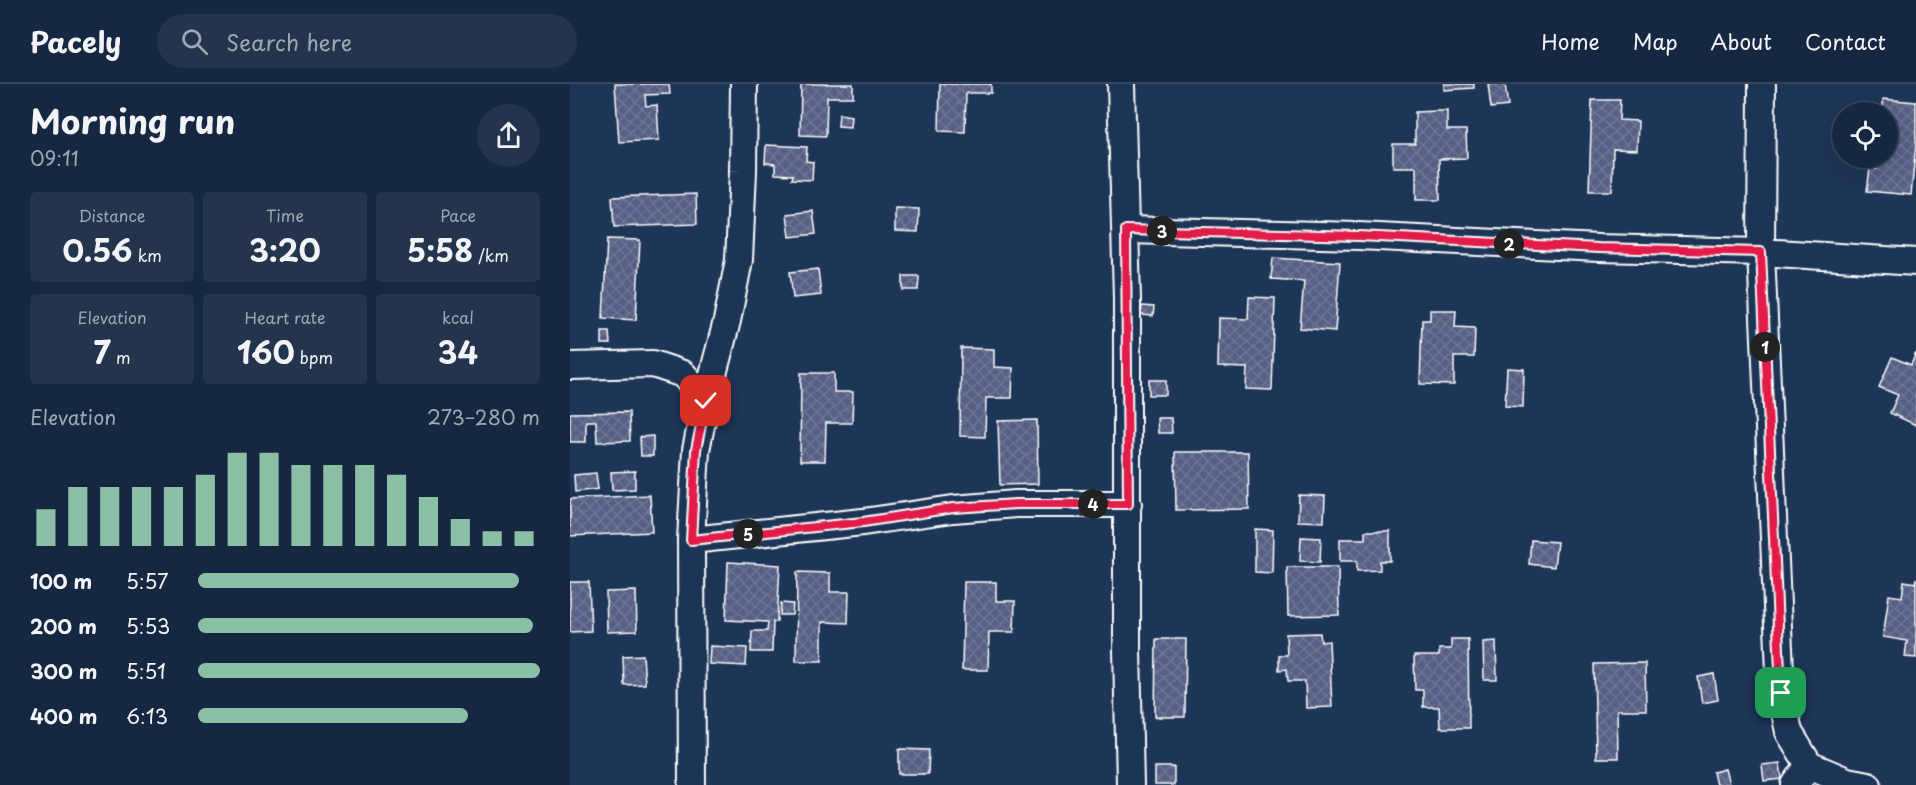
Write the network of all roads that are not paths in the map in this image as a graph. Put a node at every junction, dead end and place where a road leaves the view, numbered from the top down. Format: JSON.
{"nodes":[{"id":1,"x":744,"y":84,"type":"edge"},
{"id":2,"x":1121,"y":84,"type":"edge"},
{"id":3,"x":1762,"y":84,"type":"edge"},
{"id":4,"x":1126,"y":230,"type":"junction"},
{"id":5,"x":1761,"y":252,"type":"junction"},
{"id":6,"x":1916,"y":262,"type":"edge"},
{"id":7,"x":570,"y":366,"type":"edge"},
{"id":8,"x":706,"y":401,"type":"junction"},
{"id":9,"x":1128,"y":504,"type":"junction"},
{"id":10,"x":691,"y":540,"type":"junction"},
{"id":11,"x":1802,"y":775,"type":"edge"},
{"id":12,"x":692,"y":785,"type":"edge"},
{"id":13,"x":1130,"y":785,"type":"edge"},
{"id":14,"x":1868,"y":785,"type":"edge"}],
"edges":[{"from":1,"to":8,"type":"street"},
{"from":2,"to":4,"type":"street"},
{"from":3,"to":5,"type":"street"},
{"from":4,"to":5,"type":"street"},
{"from":4,"to":9,"type":"street"},
{"from":5,"to":6,"type":"street"},
{"from":5,"to":11,"type":"street"},
{"from":7,"to":8,"type":"street"},
{"from":8,"to":10,"type":"street"},
{"from":9,"to":10,"type":"street"},
{"from":9,"to":13,"type":"street"},
{"from":10,"to":12,"type":"street"},
{"from":11,"to":14,"type":"street"}]}
